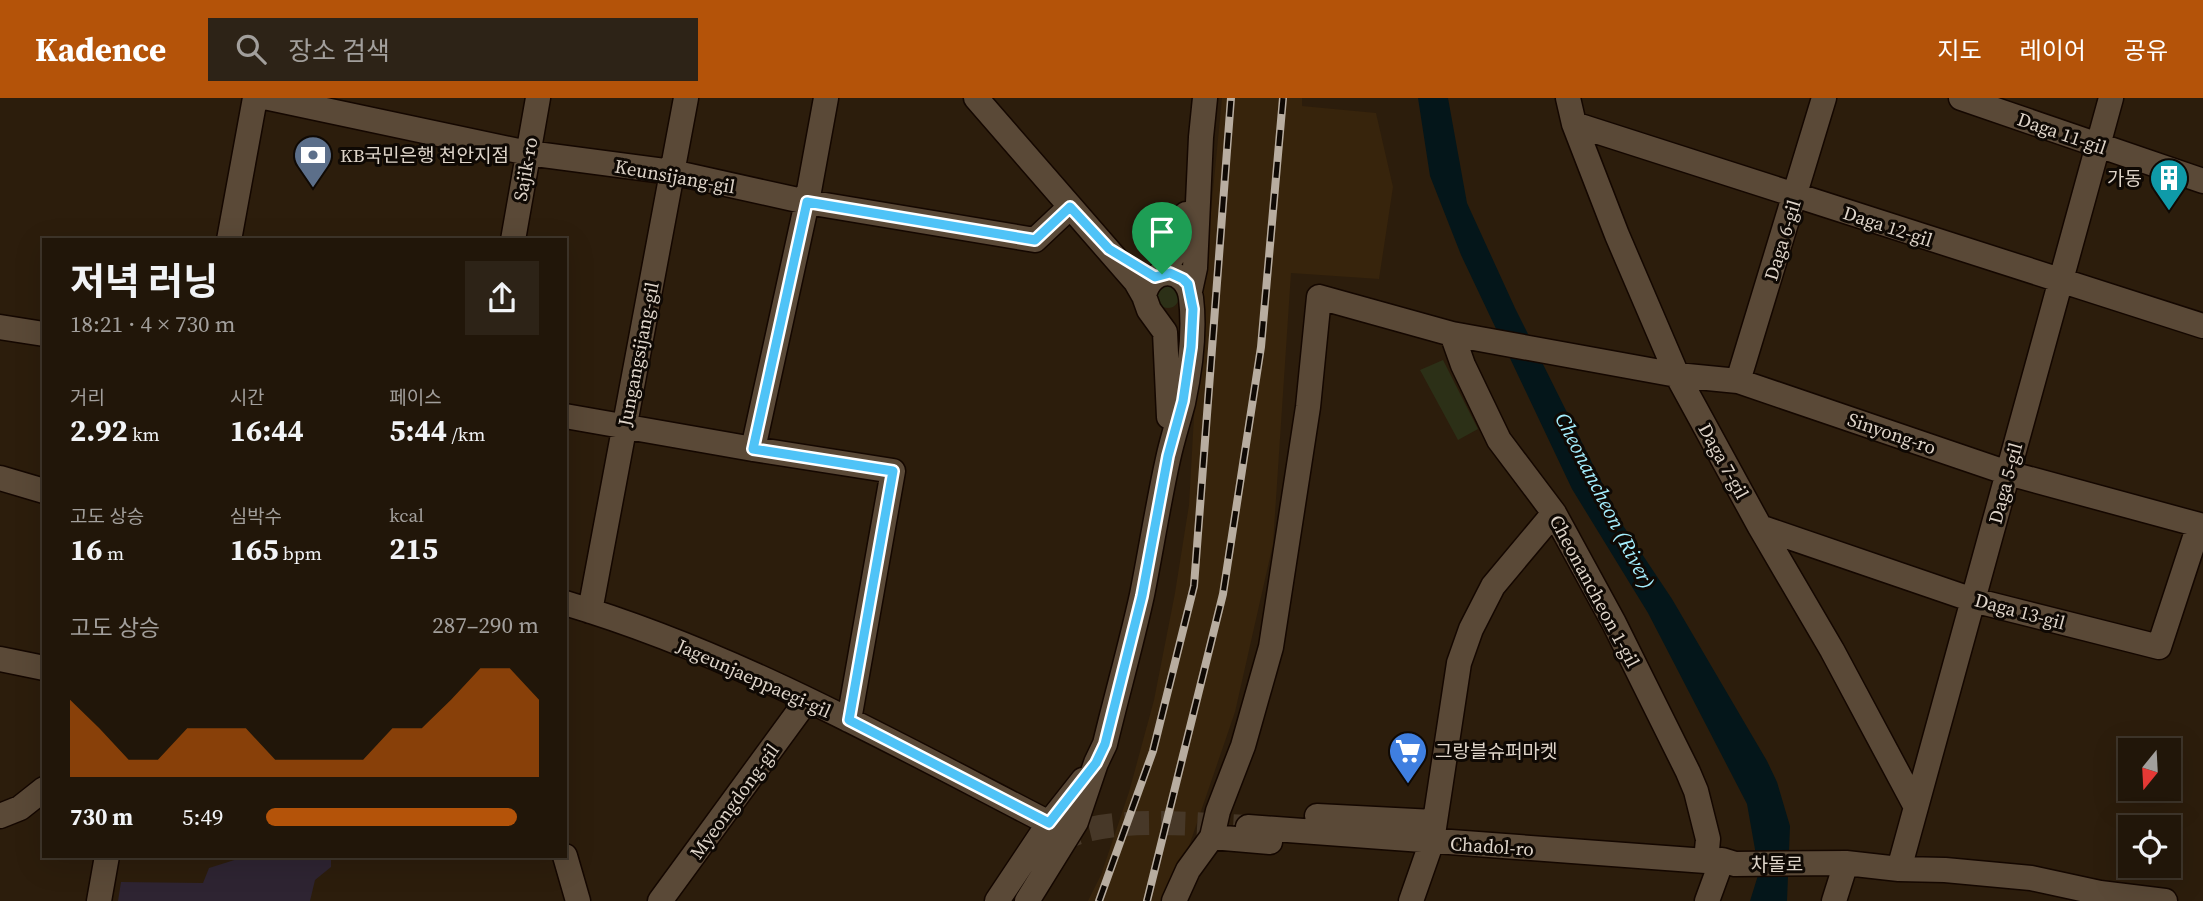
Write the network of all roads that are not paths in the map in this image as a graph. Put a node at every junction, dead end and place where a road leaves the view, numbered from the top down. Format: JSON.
{"nodes":[{"id":1,"x":256,"y":98,"type":"edge"},
{"id":2,"x":269,"y":98,"type":"edge"},
{"id":3,"x":538,"y":98,"type":"edge"},
{"id":4,"x":686,"y":98,"type":"edge"},
{"id":5,"x":826,"y":98,"type":"edge"},
{"id":6,"x":1194,"y":98,"type":"edge"},
{"id":7,"x":1205,"y":98,"type":"edge"},
{"id":8,"x":1568,"y":98,"type":"edge"},
{"id":9,"x":1824,"y":98,"type":"edge"},
{"id":10,"x":1961,"y":98,"type":"edge"},
{"id":11,"x":2111,"y":98,"type":"edge"},
{"id":12,"x":990,"y":103,"type":"edge"},
{"id":13,"x":1574,"y":124,"type":"junction"},
{"id":14,"x":2098,"y":145,"type":"junction"},
{"id":15,"x":528,"y":153,"type":"junction"},
{"id":16,"x":672,"y":172,"type":"junction"},
{"id":17,"x":2203,"y":181,"type":"edge"},
{"id":18,"x":1795,"y":196,"type":"junction"},
{"id":19,"x":807,"y":202,"type":"junction"},
{"id":20,"x":1070,"y":207,"type":"junction"},
{"id":21,"x":229,"y":238,"type":"edge"},
{"id":22,"x":513,"y":238,"type":"edge"},
{"id":23,"x":2061,"y":281,"type":"junction"},
{"id":24,"x":1154,"y":291,"type":"junction"},
{"id":25,"x":1191,"y":294,"type":"junction"},
{"id":26,"x":2203,"y":326,"type":"edge"},
{"id":27,"x":0,"y":327,"type":"edge"},
{"id":28,"x":42,"y":334,"type":"edge"},
{"id":29,"x":1452,"y":334,"type":"junction"},
{"id":30,"x":1677,"y":375,"type":"junction"},
{"id":31,"x":1738,"y":381,"type":"junction"},
{"id":32,"x":567,"y":416,"type":"edge"},
{"id":33,"x":624,"y":427,"type":"junction"},
{"id":34,"x":753,"y":449,"type":"junction"},
{"id":35,"x":1168,"y":456,"type":"junction"},
{"id":36,"x":2008,"y":473,"type":"junction"},
{"id":37,"x":0,"y":478,"type":"edge"},
{"id":38,"x":42,"y":490,"type":"edge"},
{"id":39,"x":1554,"y":513,"type":"junction"},
{"id":40,"x":2201,"y":525,"type":"edge"},
{"id":41,"x":1760,"y":527,"type":"junction"},
{"id":42,"x":1973,"y":600,"type":"junction"},
{"id":43,"x":567,"y":604,"type":"edge"},
{"id":44,"x":590,"y":611,"type":"junction"},
{"id":45,"x":0,"y":659,"type":"edge"},
{"id":46,"x":42,"y":668,"type":"edge"},
{"id":47,"x":807,"y":700,"type":"junction"},
{"id":48,"x":849,"y":720,"type":"junction"},
{"id":49,"x":1096,"y":763,"type":"junction"},
{"id":50,"x":42,"y":791,"type":"edge"},
{"id":51,"x":1916,"y":807,"type":"junction"},
{"id":52,"x":1218,"y":811,"type":"junction"},
{"id":53,"x":0,"y":816,"type":"edge"},
{"id":54,"x":1049,"y":823,"type":"junction"},
{"id":55,"x":1248,"y":827,"type":"tunnel mouth"},
{"id":56,"x":1212,"y":837,"type":"junction"},
{"id":57,"x":1431,"y":840,"type":"junction"},
{"id":58,"x":107,"y":858,"type":"edge"},
{"id":59,"x":566,"y":858,"type":"edge"},
{"id":60,"x":1037,"y":861,"type":"tunnel mouth"},
{"id":61,"x":1721,"y":862,"type":"junction"},
{"id":62,"x":1846,"y":863,"type":"junction"},
{"id":63,"x":1899,"y":869,"type":"junction"},
{"id":64,"x":2028,"y":890,"type":"edge"},
{"id":65,"x":2150,"y":900,"type":"edge"},
{"id":66,"x":99,"y":901,"type":"edge"},
{"id":67,"x":578,"y":901,"type":"edge"},
{"id":68,"x":660,"y":901,"type":"edge"},
{"id":69,"x":997,"y":901,"type":"edge"},
{"id":70,"x":1011,"y":901,"type":"edge"},
{"id":71,"x":1027,"y":901,"type":"edge"},
{"id":72,"x":1174,"y":901,"type":"edge"},
{"id":73,"x":1412,"y":901,"type":"edge"},
{"id":74,"x":1707,"y":901,"type":"edge"},
{"id":75,"x":1834,"y":901,"type":"edge"}],
"edges":[{"from":1,"to":21,"type":"street"},
{"from":2,"to":15,"type":"street","name":"Keunsijang-gil"},
{"from":3,"to":15,"type":"street","name":"Sajik-ro"},
{"from":4,"to":16,"type":"street","name":"Jungangsijang-gil"},
{"from":5,"to":19,"type":"street"},
{"from":6,"to":24,"type":"street"},
{"from":7,"to":25,"type":"street"},
{"from":8,"to":13,"type":"street","name":"Daga 7-gil"},
{"from":9,"to":18,"type":"street","name":"Daga 6-gil"},
{"from":10,"to":14,"type":"street","name":"Daga 11-gil"},
{"from":11,"to":14,"type":"street","name":"Daga 5-gil"},
{"from":12,"to":20,"type":"street"},
{"from":13,"to":18,"type":"street","name":"Daga 12-gil"},
{"from":13,"to":30,"type":"street","name":"Daga 7-gil"},
{"from":14,"to":17,"type":"street","name":"Daga 11-gil"},
{"from":14,"to":23,"type":"street","name":"Daga 5-gil"},
{"from":15,"to":16,"type":"street","name":"Keunsijang-gil"},
{"from":15,"to":22,"type":"street","name":"Sajik-ro"},
{"from":16,"to":19,"type":"street","name":"Keunsijang-gil"},
{"from":16,"to":33,"type":"street","name":"Jungangsijang-gil"},
{"from":18,"to":23,"type":"street","name":"Daga 12-gil"},
{"from":18,"to":31,"type":"street","name":"Daga 6-gil"},
{"from":19,"to":20,"type":"street","name":"Keunsijang-gil"},
{"from":19,"to":34,"type":"street"},
{"from":20,"to":24,"type":"street"},
{"from":23,"to":26,"type":"street","name":"Daga 12-gil"},
{"from":23,"to":36,"type":"street","name":"Daga 5-gil"},
{"from":24,"to":25,"type":"street"},
{"from":24,"to":25,"type":"street"},
{"from":24,"to":35,"type":"street"},
{"from":25,"to":35,"type":"street"},
{"from":27,"to":28,"type":"street"},
{"from":29,"to":30,"type":"street","name":"Sinyong-ro"},
{"from":29,"to":39,"type":"street","name":"Cheonancheon 1-gil"},
{"from":29,"to":52,"type":"street","name":"Sinyong-ro"},
{"from":30,"to":31,"type":"street","name":"Sinyong-ro"},
{"from":30,"to":41,"type":"street","name":"Daga 7-gil"},
{"from":31,"to":36,"type":"street","name":"Sinyong-ro"},
{"from":32,"to":33,"type":"street"},
{"from":33,"to":34,"type":"street"},
{"from":33,"to":44,"type":"street","name":"Jungangsijang-gil"},
{"from":34,"to":48,"type":"street"},
{"from":35,"to":49,"type":"street"},
{"from":36,"to":40,"type":"street","name":"Sinyong-ro"},
{"from":36,"to":42,"type":"street","name":"Daga 5-gil"},
{"from":37,"to":38,"type":"street"},
{"from":39,"to":57,"type":"street"},
{"from":39,"to":61,"type":"street","name":"Cheonancheon 1-gil"},
{"from":40,"to":42,"type":"street","name":"Daga 13-gil"},
{"from":41,"to":42,"type":"street","name":"Daga 13-gil"},
{"from":41,"to":51,"type":"street","name":"Daga 7-gil"},
{"from":42,"to":51,"type":"street","name":"Daga 5-gil"},
{"from":43,"to":44,"type":"street","name":"Jageunjaeppaegi-gil"},
{"from":44,"to":47,"type":"street","name":"Jageunjaeppaegi-gil"},
{"from":45,"to":46,"type":"street"},
{"from":47,"to":48,"type":"street","name":"Jageunjaeppaegi-gil"},
{"from":47,"to":68,"type":"street","name":"Myeongdong-gil"},
{"from":48,"to":54,"type":"street","name":"Jageunjaeppaegi-gil"},
{"from":49,"to":54,"type":"street"},
{"from":49,"to":71,"type":"street"},
{"from":50,"to":53,"type":"street"},
{"from":51,"to":63,"type":"street","name":"Daga 5-gil"},
{"from":52,"to":56,"type":"street"},
{"from":52,"to":57,"type":"street"},
{"from":54,"to":69,"type":"street"},
{"from":55,"to":57,"type":"street","name":"Chadol-ro"},
{"from":56,"to":57,"type":"street"},
{"from":56,"to":72,"type":"street"},
{"from":57,"to":61,"type":"street","name":"Chadol-ro"},
{"from":57,"to":73,"type":"street"},
{"from":58,"to":66,"type":"street"},
{"from":59,"to":67,"type":"street"},
{"from":60,"to":70,"type":"street"},
{"from":61,"to":62,"type":"street","name":"차돌로"},
{"from":61,"to":74,"type":"street"},
{"from":62,"to":63,"type":"street"},
{"from":62,"to":75,"type":"street"},
{"from":63,"to":64,"type":"street"},
{"from":64,"to":65,"type":"street"}]}
